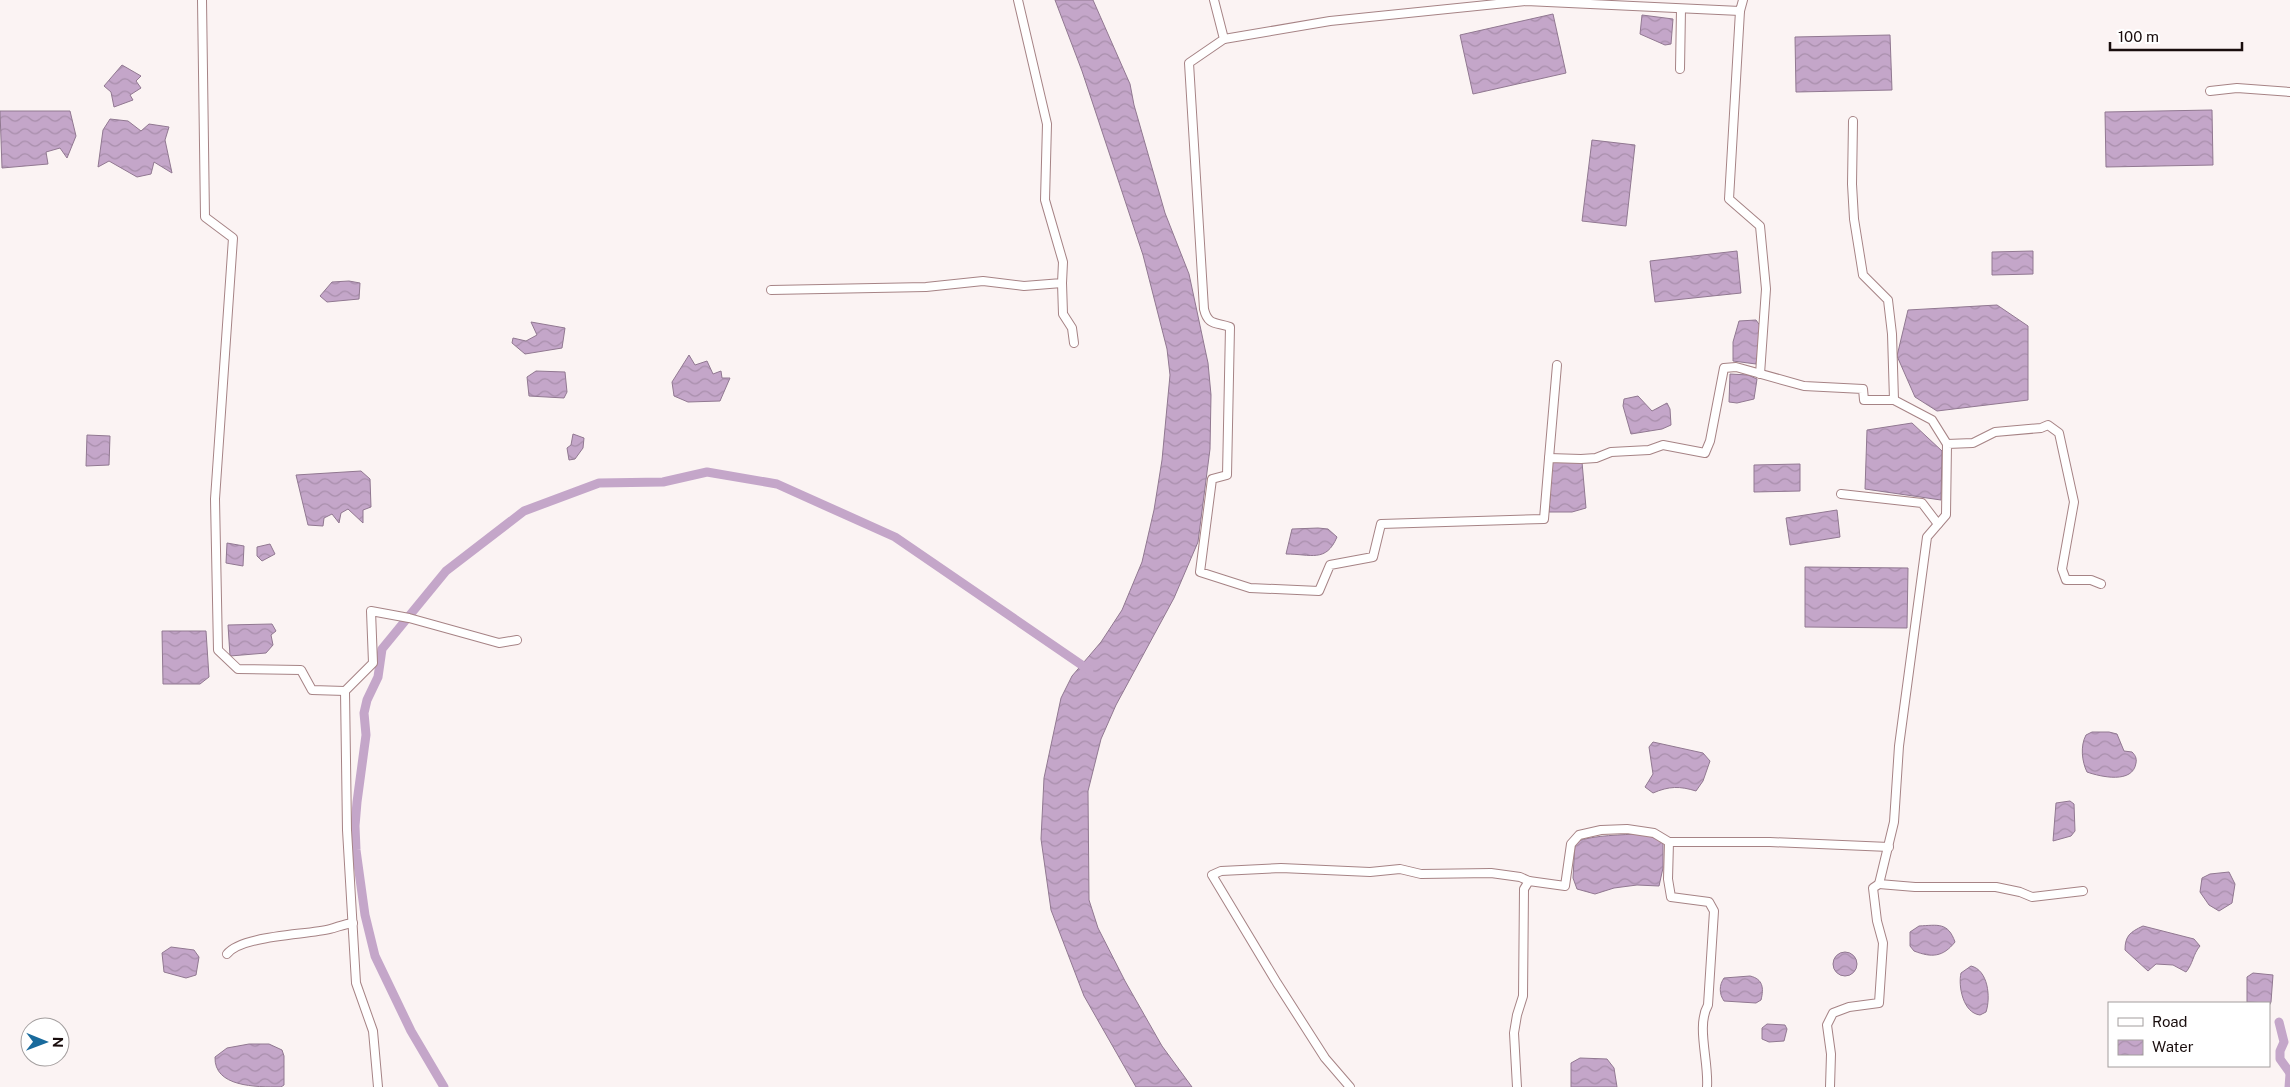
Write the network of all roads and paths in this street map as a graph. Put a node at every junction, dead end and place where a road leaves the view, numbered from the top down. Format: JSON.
{"nodes":[{"id":1,"x":202,"y":0,"type":"edge"},
{"id":2,"x":1018,"y":0,"type":"edge"},
{"id":3,"x":1214,"y":0,"type":"edge"},
{"id":4,"x":1743,"y":0,"type":"edge"},
{"id":5,"x":1681,"y":9,"type":"junction"},
{"id":6,"x":1740,"y":11,"type":"junction"},
{"id":7,"x":1224,"y":38,"type":"junction"},
{"id":8,"x":1680,"y":69,"type":"dead end"},
{"id":9,"x":2210,"y":91,"type":"dead end"},
{"id":10,"x":2290,"y":92,"type":"edge"},
{"id":11,"x":1854,"y":121,"type":"dead end"},
{"id":12,"x":1062,"y":283,"type":"junction"},
{"id":13,"x":771,"y":290,"type":"dead end"},
{"id":14,"x":1074,"y":342,"type":"dead end"},
{"id":15,"x":1557,"y":365,"type":"dead end"},
{"id":16,"x":1760,"y":374,"type":"junction"},
{"id":17,"x":1894,"y":400,"type":"junction"},
{"id":18,"x":1947,"y":444,"type":"junction"},
{"id":19,"x":1549,"y":458,"type":"junction"},
{"id":20,"x":1841,"y":494,"type":"dead end"},
{"id":21,"x":1938,"y":524,"type":"junction"},
{"id":22,"x":2101,"y":584,"type":"dead end"},
{"id":23,"x":517,"y":640,"type":"dead end"},
{"id":24,"x":345,"y":691,"type":"junction"},
{"id":25,"x":1669,"y":842,"type":"junction"},
{"id":26,"x":1889,"y":847,"type":"junction"},
{"id":27,"x":1529,"y":881,"type":"junction"},
{"id":28,"x":1879,"y":884,"type":"junction"},
{"id":29,"x":2083,"y":891,"type":"dead end"},
{"id":30,"x":353,"y":923,"type":"junction"},
{"id":31,"x":228,"y":954,"type":"dead end"},
{"id":32,"x":378,"y":1087,"type":"edge"},
{"id":33,"x":1350,"y":1087,"type":"edge"},
{"id":34,"x":1517,"y":1087,"type":"edge"},
{"id":35,"x":1707,"y":1087,"type":"edge"},
{"id":36,"x":1830,"y":1087,"type":"edge"}],
"edges":[{"from":1,"to":24,"type":"street"},
{"from":2,"to":12,"type":"street"},
{"from":3,"to":7,"type":"street"},
{"from":4,"to":6,"type":"street"},
{"from":5,"to":6,"type":"street"},
{"from":5,"to":7,"type":"street"},
{"from":5,"to":8,"type":"street"},
{"from":6,"to":16,"type":"street"},
{"from":7,"to":19,"type":"street"},
{"from":9,"to":10,"type":"street"},
{"from":11,"to":17,"type":"street"},
{"from":12,"to":13,"type":"street"},
{"from":12,"to":14,"type":"street"},
{"from":15,"to":19,"type":"street"},
{"from":16,"to":17,"type":"street"},
{"from":16,"to":19,"type":"street"},
{"from":17,"to":18,"type":"street"},
{"from":18,"to":21,"type":"street"},
{"from":18,"to":22,"type":"street"},
{"from":20,"to":21,"type":"street"},
{"from":21,"to":26,"type":"street"},
{"from":23,"to":24,"type":"street"},
{"from":24,"to":30,"type":"street"},
{"from":25,"to":26,"type":"street"},
{"from":25,"to":27,"type":"street"},
{"from":25,"to":35,"type":"street"},
{"from":26,"to":28,"type":"street"},
{"from":27,"to":33,"type":"street"},
{"from":27,"to":34,"type":"street"},
{"from":28,"to":29,"type":"street"},
{"from":28,"to":36,"type":"street"},
{"from":30,"to":31,"type":"street"},
{"from":30,"to":32,"type":"street"}]}
